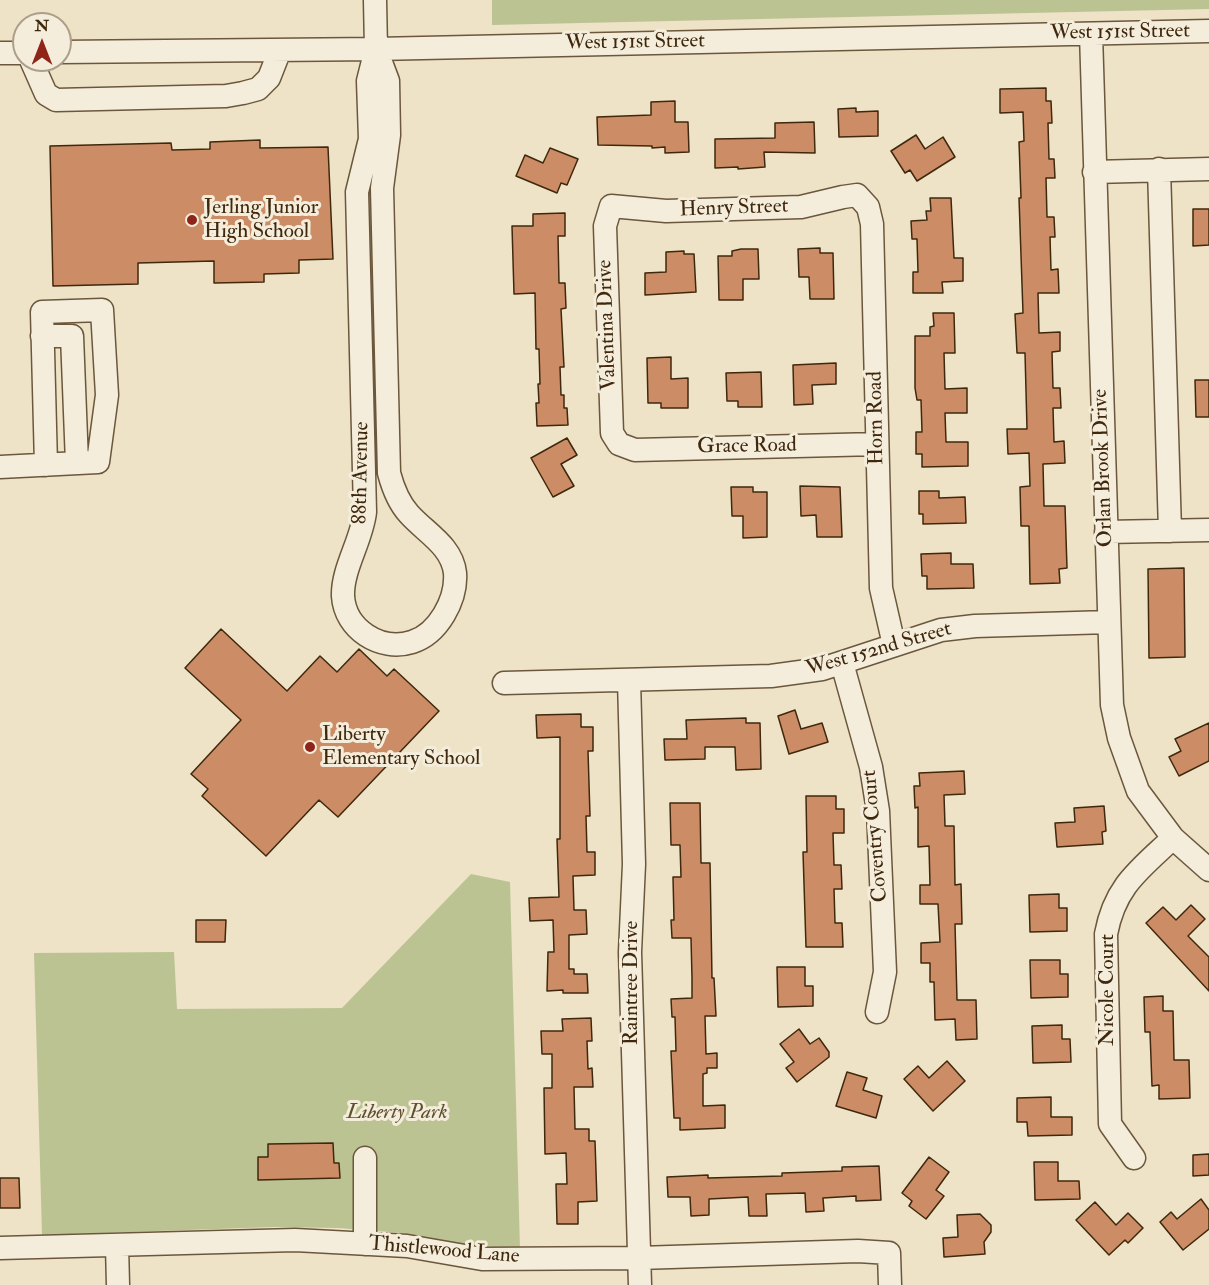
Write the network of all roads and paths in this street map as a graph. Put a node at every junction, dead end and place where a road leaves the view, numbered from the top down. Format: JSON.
{"nodes":[{"id":1,"x":375,"y":0,"type":"edge"},
{"id":2,"x":1209,"y":31,"type":"edge"},
{"id":3,"x":1091,"y":34,"type":"junction"},
{"id":4,"x":376,"y":49,"type":"junction"},
{"id":5,"x":280,"y":50,"type":"junction"},
{"id":6,"x":72,"y":52,"type":"edge"},
{"id":7,"x":36,"y":72,"type":"edge"},
{"id":8,"x":1159,"y":169,"type":"junction"},
{"id":9,"x":1209,"y":169,"type":"edge"},
{"id":10,"x":1094,"y":172,"type":"junction"},
{"id":11,"x":857,"y":195,"type":"joint"},
{"id":12,"x":611,"y":206,"type":"joint"},
{"id":13,"x":42,"y":336,"type":"junction"},
{"id":14,"x":619,"y":444,"type":"joint"},
{"id":15,"x":877,"y":444,"type":"junction"},
{"id":16,"x":87,"y":463,"type":"junction"},
{"id":17,"x":46,"y":465,"type":"junction"},
{"id":18,"x":0,"y":467,"type":"edge"},
{"id":19,"x":1209,"y":530,"type":"edge"},
{"id":20,"x":1170,"y":531,"type":"junction"},
{"id":21,"x":1106,"y":532,"type":"junction"},
{"id":22,"x":1110,"y":622,"type":"junction"},
{"id":23,"x":894,"y":645,"type":"junction"},
{"id":24,"x":842,"y":663,"type":"junction"},
{"id":25,"x":629,"y":680,"type":"junction"},
{"id":26,"x":504,"y":682,"type":"dead end"},
{"id":27,"x":1173,"y":838,"type":"junction"},
{"id":28,"x":1209,"y":870,"type":"edge"},
{"id":29,"x":877,"y":1012,"type":"dead end"},
{"id":30,"x":364,"y":1158,"type":"dead end"},
{"id":31,"x":1134,"y":1158,"type":"dead end"},
{"id":32,"x":365,"y":1244,"type":"junction"},
{"id":33,"x":117,"y":1245,"type":"junction"},
{"id":34,"x":0,"y":1248,"type":"edge"},
{"id":35,"x":639,"y":1258,"type":"junction"},
{"id":36,"x":118,"y":1285,"type":"edge"},
{"id":37,"x":640,"y":1285,"type":"edge"},
{"id":38,"x":890,"y":1285,"type":"edge"}],
"edges":[{"from":1,"to":4,"type":"street","name":"88th Avenue"},
{"from":2,"to":3,"type":"street","name":"West 151st Street"},
{"from":3,"to":4,"type":"street","name":"West 151st Street"},
{"from":3,"to":10,"type":"street","name":"Orlan Brook Drive"},
{"from":4,"to":4,"type":"street","name":"88th Avenue"},
{"from":4,"to":5,"type":"street","name":"West 151st Street"},
{"from":5,"to":6,"type":"street","name":"West 151st Street"},
{"from":5,"to":7,"type":"street"},
{"from":8,"to":9,"type":"street"},
{"from":8,"to":10,"type":"street"},
{"from":8,"to":20,"type":"street"},
{"from":10,"to":21,"type":"street","name":"Orlan Brook Drive"},
{"from":11,"to":12,"type":"street","name":"Henry Street"},
{"from":11,"to":15,"type":"street","name":"Horn Road"},
{"from":12,"to":14,"type":"street","name":"Valentina Drive"},
{"from":13,"to":16,"type":"street"},
{"from":13,"to":16,"type":"street"},
{"from":13,"to":17,"type":"street"},
{"from":14,"to":15,"type":"street","name":"Grace Road"},
{"from":15,"to":23,"type":"street","name":"Horn Road"},
{"from":16,"to":17,"type":"street"},
{"from":17,"to":18,"type":"street"},
{"from":19,"to":20,"type":"street"},
{"from":20,"to":21,"type":"street"},
{"from":21,"to":22,"type":"street","name":"Orlan Brook Drive"},
{"from":22,"to":23,"type":"street","name":"West 152nd Street"},
{"from":22,"to":27,"type":"street","name":"Orlan Brook Drive"},
{"from":23,"to":24,"type":"street","name":"West 152nd Street"},
{"from":24,"to":25,"type":"street","name":"West 152nd Street"},
{"from":24,"to":29,"type":"street","name":"Coventry Court"},
{"from":25,"to":26,"type":"street","name":"West 152nd Street"},
{"from":25,"to":35,"type":"street","name":"Raintree Drive"},
{"from":27,"to":28,"type":"street","name":"Orlan Brook Drive"},
{"from":27,"to":31,"type":"street","name":"Nicole Court"},
{"from":30,"to":32,"type":"street"},
{"from":32,"to":33,"type":"street","name":"Thistlewood Lane"},
{"from":32,"to":35,"type":"street","name":"Thistlewood Lane"},
{"from":33,"to":34,"type":"street","name":"Thistlewood Lane"},
{"from":33,"to":36,"type":"street"},
{"from":35,"to":37,"type":"street","name":"Raintree Drive"},
{"from":35,"to":38,"type":"street","name":"Thistlewood Lane"}]}
